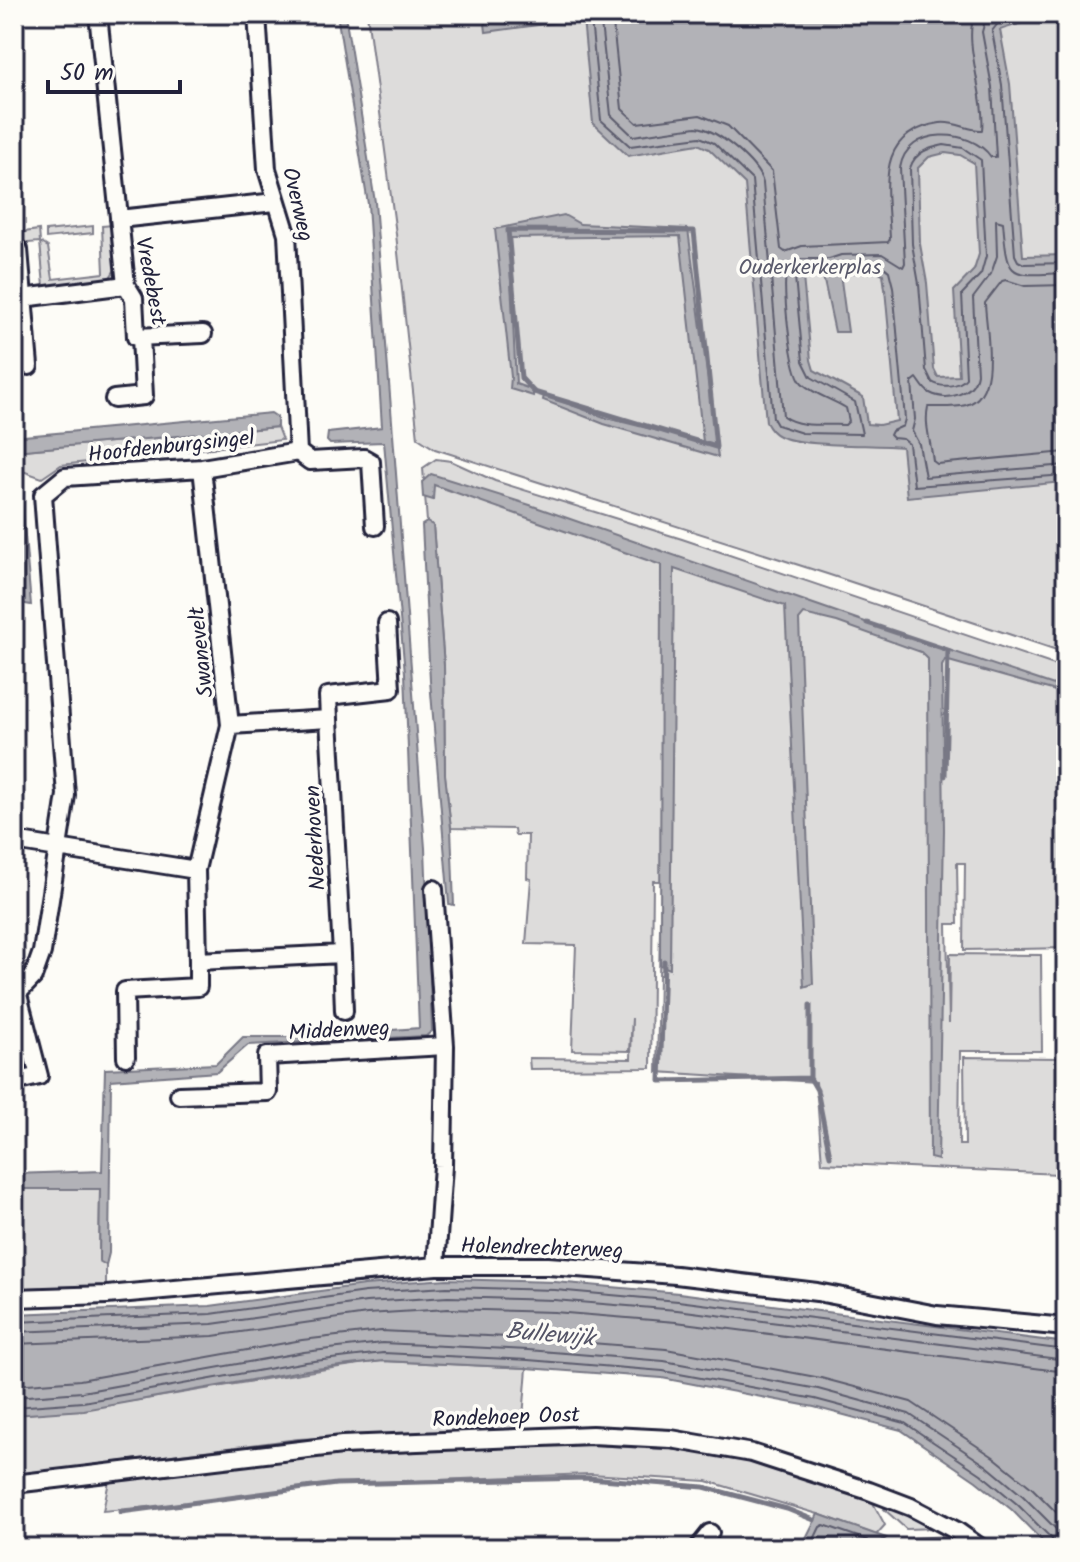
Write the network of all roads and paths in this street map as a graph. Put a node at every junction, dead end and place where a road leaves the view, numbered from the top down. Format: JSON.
{"nodes":[{"id":1,"x":98,"y":14,"type":"edge"},
{"id":2,"x":257,"y":14,"type":"edge"},
{"id":3,"x":275,"y":202,"type":"junction"},
{"id":4,"x":119,"y":219,"type":"junction"},
{"id":5,"x":19,"y":250,"type":"dead end"},
{"id":6,"x":126,"y":285,"type":"junction"},
{"id":7,"x":23,"y":298,"type":"junction"},
{"id":8,"x":203,"y":334,"type":"dead end"},
{"id":9,"x":141,"y":337,"type":"junction"},
{"id":10,"x":29,"y":366,"type":"dead end"},
{"id":11,"x":114,"y":399,"type":"dead end"},
{"id":12,"x":298,"y":452,"type":"junction"},
{"id":13,"x":202,"y":468,"type":"junction"},
{"id":14,"x":375,"y":526,"type":"dead end"},
{"id":15,"x":387,"y":623,"type":"dead end"},
{"id":16,"x":329,"y":719,"type":"junction"},
{"id":17,"x":230,"y":725,"type":"junction"},
{"id":18,"x":14,"y":841,"type":"edge"},
{"id":19,"x":59,"y":849,"type":"junction"},
{"id":20,"x":196,"y":870,"type":"junction"},
{"id":21,"x":434,"y":889,"type":"dead end"},
{"id":22,"x":342,"y":954,"type":"junction"},
{"id":23,"x":198,"y":961,"type":"junction"},
{"id":24,"x":16,"y":996,"type":"edge"},
{"id":25,"x":344,"y":1011,"type":"dead end"},
{"id":26,"x":445,"y":1046,"type":"junction"},
{"id":27,"x":126,"y":1057,"type":"dead end"},
{"id":28,"x":14,"y":1082,"type":"edge"},
{"id":29,"x":179,"y":1095,"type":"dead end"},
{"id":30,"x":436,"y":1266,"type":"junction"},
{"id":31,"x":14,"y":1298,"type":"edge"},
{"id":32,"x":1066,"y":1327,"type":"edge"},
{"id":33,"x":14,"y":1484,"type":"edge"},
{"id":34,"x":710,"y":1533,"type":"dead end"},
{"id":35,"x":698,"y":1548,"type":"edge"},
{"id":36,"x":981,"y":1548,"type":"edge"}],
"edges":[{"from":1,"to":4,"type":"street","name":"Vredebest"},
{"from":2,"to":3,"type":"street","name":"Overweg"},
{"from":3,"to":4,"type":"street","name":"Vredebest"},
{"from":3,"to":12,"type":"street","name":"Overweg"},
{"from":4,"to":6,"type":"street","name":"Vredebest"},
{"from":5,"to":7,"type":"street"},
{"from":6,"to":7,"type":"street"},
{"from":6,"to":9,"type":"street","name":"Vredebest"},
{"from":7,"to":10,"type":"street"},
{"from":8,"to":9,"type":"street","name":"Vredebest"},
{"from":9,"to":11,"type":"street"},
{"from":12,"to":13,"type":"street","name":"Hoofdenburgsingel"},
{"from":12,"to":14,"type":"street","name":"Hoofdenburgsingel"},
{"from":13,"to":17,"type":"street","name":"Swanevelt"},
{"from":13,"to":19,"type":"street","name":"Hoofdenburgsingel"},
{"from":15,"to":16,"type":"street"},
{"from":16,"to":17,"type":"street","name":"Swanevelt"},
{"from":16,"to":22,"type":"street","name":"Nederhoven"},
{"from":17,"to":20,"type":"street"},
{"from":18,"to":19,"type":"street"},
{"from":19,"to":20,"type":"street"},
{"from":19,"to":24,"type":"street","name":"Hoofdenburgsingel"},
{"from":20,"to":23,"type":"street"},
{"from":21,"to":26,"type":"street"},
{"from":22,"to":23,"type":"street"},
{"from":22,"to":25,"type":"street","name":"Nederhoven"},
{"from":23,"to":27,"type":"street"},
{"from":24,"to":28,"type":"street"},
{"from":26,"to":29,"type":"street","name":"Middenweg"},
{"from":26,"to":30,"type":"street"},
{"from":30,"to":31,"type":"street","name":"Holendrechterweg"},
{"from":30,"to":32,"type":"street","name":"Holendrechterweg"},
{"from":33,"to":36,"type":"street","name":"Rondehoep Oost"},
{"from":34,"to":35,"type":"street"}]}
